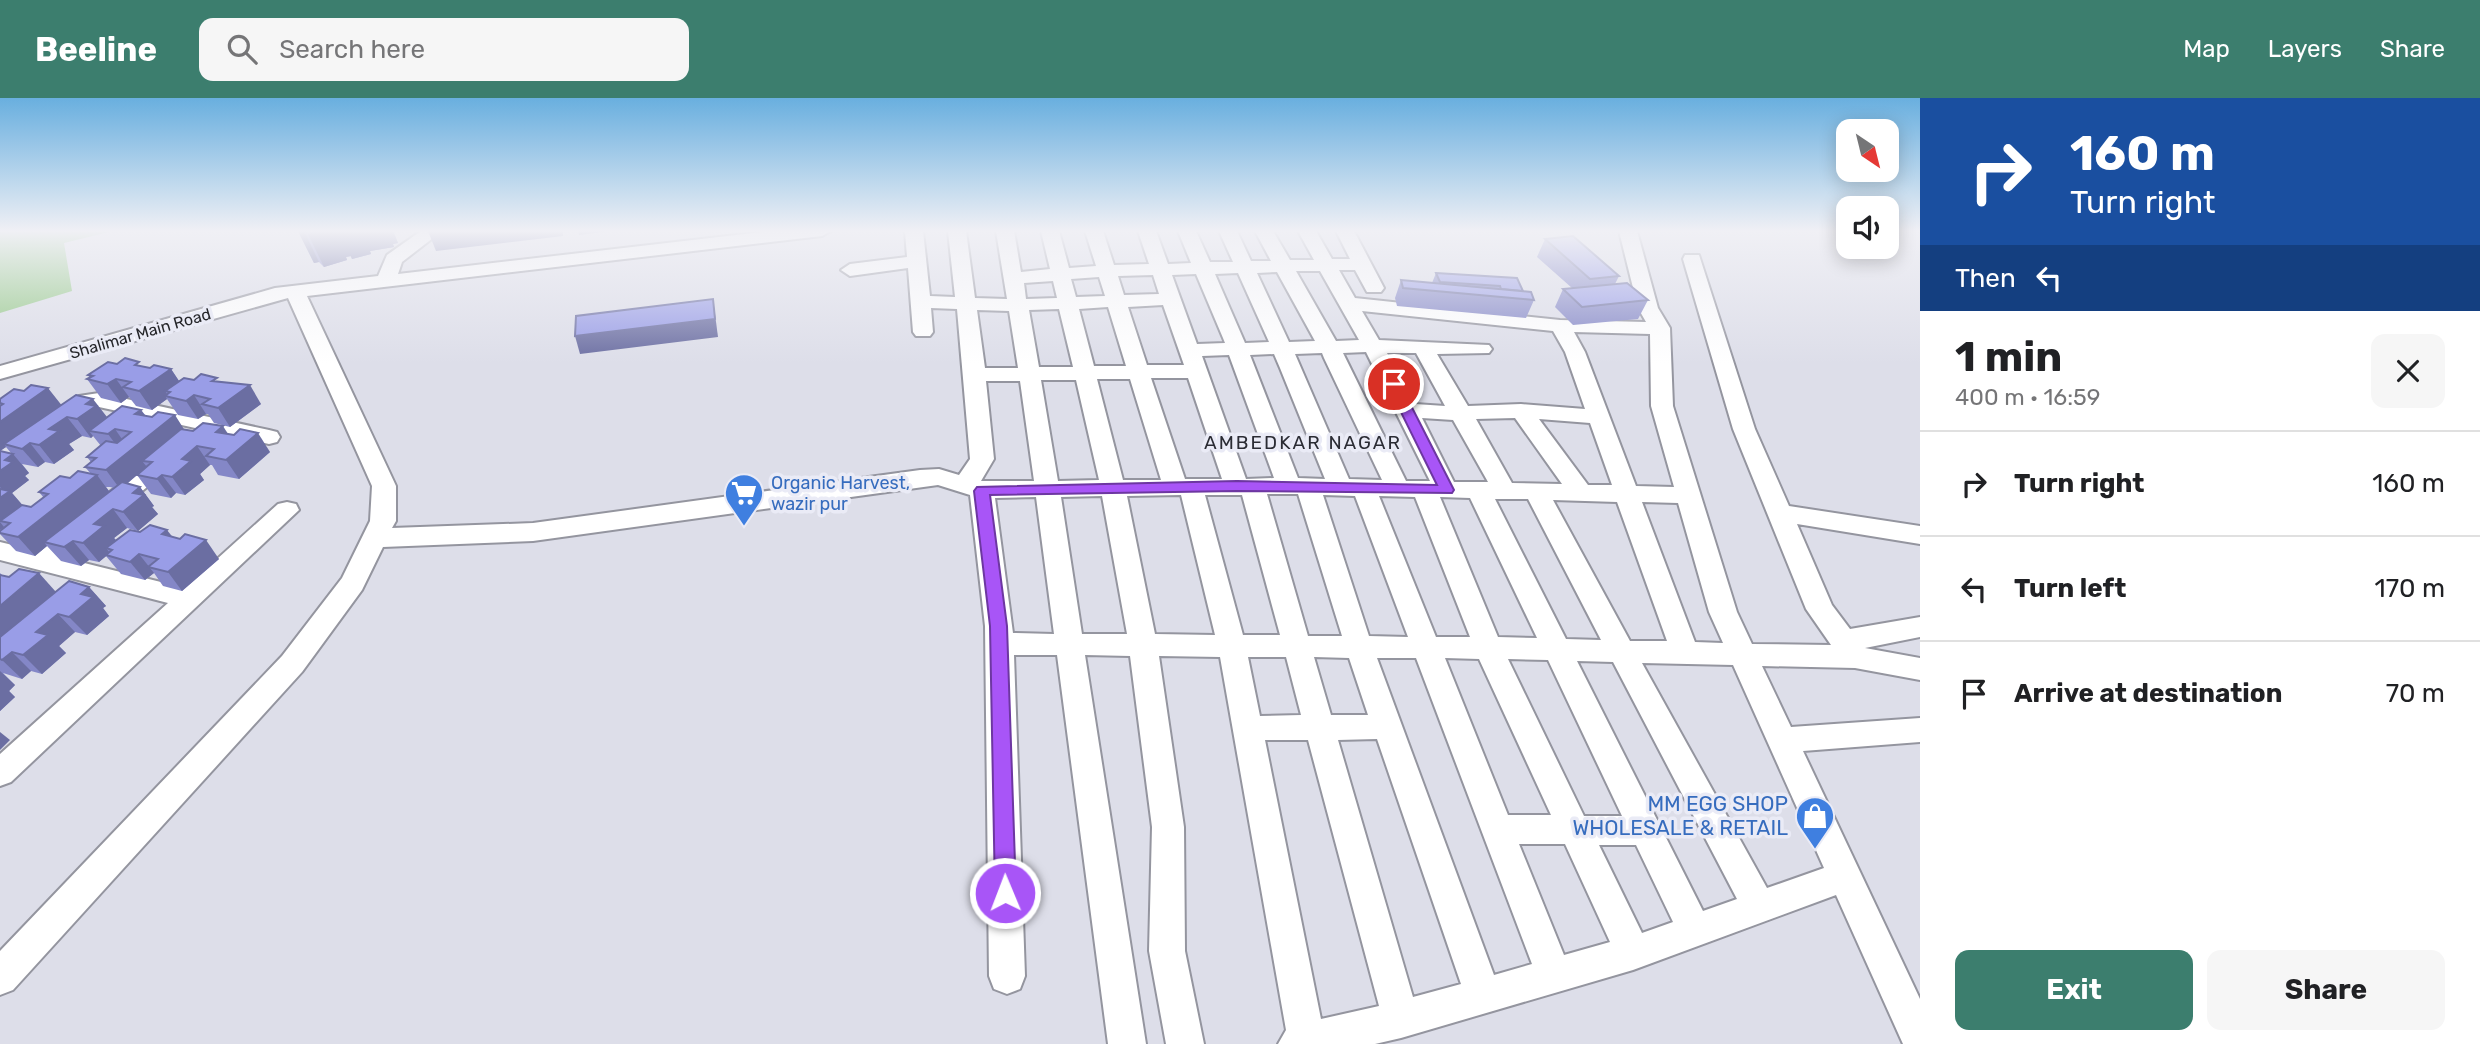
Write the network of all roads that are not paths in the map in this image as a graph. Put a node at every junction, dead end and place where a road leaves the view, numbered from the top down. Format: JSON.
{"nodes":[{"id":1,"x":388,"y":275,"type":"edge"},
{"id":2,"x":436,"y":275,"type":"edge"},
{"id":3,"x":918,"y":275,"type":"edge"},
{"id":4,"x":963,"y":275,"type":"edge"},
{"id":5,"x":1012,"y":275,"type":"edge"},
{"id":6,"x":1058,"y":275,"type":"edge"},
{"id":7,"x":1061,"y":275,"type":"edge"},
{"id":8,"x":1107,"y":275,"type":"edge"},
{"id":9,"x":1163,"y":275,"type":"edge"},
{"id":10,"x":1205,"y":275,"type":"edge"},
{"id":11,"x":1248,"y":275,"type":"edge"},
{"id":12,"x":1287,"y":275,"type":"edge"},
{"id":13,"x":1331,"y":275,"type":"edge"},
{"id":14,"x":1368,"y":275,"type":"edge"},
{"id":15,"x":1639,"y":275,"type":"edge"},
{"id":16,"x":1697,"y":275,"type":"edge"},
{"id":17,"x":386,"y":281,"type":"junction"},
{"id":18,"x":1374,"y":288,"type":"dead end"},
{"id":19,"x":1015,"y":291,"type":"junction"},
{"id":20,"x":295,"y":292,"type":"junction"},
{"id":21,"x":1171,"y":299,"type":"junction"},
{"id":22,"x":1116,"y":301,"type":"junction"},
{"id":23,"x":920,"y":302,"type":"junction"},
{"id":24,"x":966,"y":302,"type":"junction"},
{"id":25,"x":1068,"y":303,"type":"junction"},
{"id":26,"x":1347,"y":303,"type":"junction"},
{"id":27,"x":1560,"y":326,"type":"junction"},
{"id":28,"x":1660,"y":328,"type":"junction"},
{"id":29,"x":923,"y":332,"type":"dead end"},
{"id":30,"x":1372,"y":346,"type":"junction"},
{"id":31,"x":1328,"y":347,"type":"junction"},
{"id":32,"x":1423,"y":347,"type":"junction"},
{"id":33,"x":1282,"y":348,"type":"junction"},
{"id":34,"x":1237,"y":349,"type":"junction"},
{"id":35,"x":1482,"y":349,"type":"dead end"},
{"id":36,"x":1189,"y":350,"type":"junction"},
{"id":37,"x":1196,"y":371,"type":"junction"},
{"id":38,"x":1139,"y":372,"type":"junction"},
{"id":39,"x":0,"y":373,"type":"edge"},
{"id":40,"x":1085,"y":373,"type":"junction"},
{"id":41,"x":1029,"y":374,"type":"junction"},
{"id":42,"x":975,"y":376,"type":"junction"},
{"id":43,"x":1407,"y":411,"type":"junction"},
{"id":44,"x":1521,"y":411,"type":"junction"},
{"id":45,"x":1461,"y":413,"type":"junction"},
{"id":46,"x":1599,"y":417,"type":"junction"},
{"id":47,"x":212,"y":425,"type":"junction"},
{"id":48,"x":46,"y":428,"type":"edge"},
{"id":49,"x":269,"y":437,"type":"dead end"},
{"id":50,"x":1244,"y":486,"type":"junction"},
{"id":51,"x":1299,"y":486,"type":"junction"},
{"id":52,"x":973,"y":487,"type":"junction"},
{"id":53,"x":1183,"y":487,"type":"junction"},
{"id":54,"x":1113,"y":488,"type":"junction"},
{"id":55,"x":1352,"y":488,"type":"junction"},
{"id":56,"x":1048,"y":489,"type":"junction"},
{"id":57,"x":1423,"y":489,"type":"junction"},
{"id":58,"x":1492,"y":491,"type":"junction"},
{"id":59,"x":1536,"y":492,"type":"junction"},
{"id":60,"x":1581,"y":493,"type":"junction"},
{"id":61,"x":1628,"y":494,"type":"junction"},
{"id":62,"x":1689,"y":495,"type":"junction"},
{"id":63,"x":287,"y":510,"type":"dead end"},
{"id":64,"x":1779,"y":513,"type":"junction"},
{"id":65,"x":1920,"y":535,"type":"edge"},
{"id":66,"x":374,"y":538,"type":"junction"},
{"id":67,"x":0,"y":551,"type":"edge"},
{"id":68,"x":38,"y":560,"type":"junction"},
{"id":69,"x":189,"y":599,"type":"junction"},
{"id":70,"x":1920,"y":626,"type":"edge"},
{"id":71,"x":999,"y":645,"type":"junction"},
{"id":72,"x":1070,"y":645,"type":"junction"},
{"id":73,"x":1143,"y":645,"type":"junction"},
{"id":74,"x":1232,"y":646,"type":"junction"},
{"id":75,"x":1296,"y":646,"type":"junction"},
{"id":76,"x":1359,"y":647,"type":"junction"},
{"id":77,"x":1424,"y":647,"type":"junction"},
{"id":78,"x":1488,"y":648,"type":"junction"},
{"id":79,"x":1557,"y":649,"type":"junction"},
{"id":80,"x":1849,"y":649,"type":"junction"},
{"id":81,"x":1621,"y":651,"type":"junction"},
{"id":82,"x":1685,"y":653,"type":"junction"},
{"id":83,"x":1743,"y":655,"type":"junction"},
{"id":84,"x":1920,"y":669,"type":"edge"},
{"id":85,"x":1318,"y":727,"type":"junction"},
{"id":86,"x":1388,"y":727,"type":"junction"},
{"id":87,"x":1248,"y":728,"type":"junction"},
{"id":88,"x":1920,"y":730,"type":"edge"},
{"id":89,"x":1782,"y":740,"type":"junction"},
{"id":90,"x":0,"y":773,"type":"edge"},
{"id":91,"x":1496,"y":828,"type":"junction"},
{"id":92,"x":1574,"y":828,"type":"junction"},
{"id":93,"x":1646,"y":831,"type":"junction"},
{"id":94,"x":1845,"y":876,"type":"junction"},
{"id":95,"x":1759,"y":907,"type":"junction"},
{"id":96,"x":1695,"y":930,"type":"junction"},
{"id":97,"x":1633,"y":953,"type":"junction"},
{"id":98,"x":1554,"y":975,"type":"junction"},
{"id":99,"x":1007,"y":976,"type":"dead end"},
{"id":100,"x":0,"y":977,"type":"edge"},
{"id":101,"x":1483,"y":996,"type":"junction"},
{"id":102,"x":1401,"y":1019,"type":"junction"},
{"id":103,"x":1920,"y":1040,"type":"edge"},
{"id":104,"x":1302,"y":1043,"type":"edge"},
{"id":105,"x":1127,"y":1044,"type":"edge"},
{"id":106,"x":1185,"y":1044,"type":"edge"}],
"edges":[{"from":1,"to":17,"type":"street"},
{"from":2,"to":17,"type":"street","name":"Shalimar Main Road"},
{"from":3,"to":23,"type":"street"},
{"from":4,"to":24,"type":"street"},
{"from":5,"to":19,"type":"street"},
{"from":6,"to":19,"type":"street"},
{"from":7,"to":25,"type":"street"},
{"from":8,"to":22,"type":"street"},
{"from":9,"to":21,"type":"street"},
{"from":10,"to":34,"type":"street"},
{"from":11,"to":33,"type":"street"},
{"from":12,"to":31,"type":"street"},
{"from":13,"to":26,"type":"street"},
{"from":14,"to":18,"type":"street"},
{"from":15,"to":28,"type":"street"},
{"from":16,"to":64,"type":"street"},
{"from":17,"to":20,"type":"street","name":"Shalimar Main Road"},
{"from":19,"to":24,"type":"street"},
{"from":19,"to":25,"type":"street"},
{"from":19,"to":41,"type":"street"},
{"from":20,"to":39,"type":"street","name":"Shalimar Main Road"},
{"from":20,"to":66,"type":"street"},
{"from":21,"to":22,"type":"street"},
{"from":21,"to":36,"type":"street"},
{"from":22,"to":25,"type":"street"},
{"from":22,"to":38,"type":"street"},
{"from":23,"to":24,"type":"street"},
{"from":23,"to":29,"type":"street"},
{"from":24,"to":42,"type":"street"},
{"from":25,"to":40,"type":"street"},
{"from":26,"to":27,"type":"street"},
{"from":26,"to":30,"type":"street"},
{"from":27,"to":28,"type":"street"},
{"from":27,"to":46,"type":"street"},
{"from":28,"to":62,"type":"street"},
{"from":30,"to":31,"type":"street"},
{"from":30,"to":32,"type":"street"},
{"from":30,"to":43,"type":"street"},
{"from":31,"to":33,"type":"street"},
{"from":31,"to":57,"type":"street"},
{"from":32,"to":35,"type":"street"},
{"from":32,"to":45,"type":"street"},
{"from":33,"to":34,"type":"street"},
{"from":33,"to":55,"type":"street"},
{"from":34,"to":36,"type":"street"},
{"from":34,"to":51,"type":"street"},
{"from":36,"to":37,"type":"street"},
{"from":37,"to":38,"type":"street"},
{"from":37,"to":50,"type":"street"},
{"from":38,"to":40,"type":"street"},
{"from":38,"to":53,"type":"street"},
{"from":40,"to":41,"type":"street"},
{"from":40,"to":54,"type":"street"},
{"from":41,"to":42,"type":"street"},
{"from":41,"to":56,"type":"street"},
{"from":42,"to":52,"type":"street"},
{"from":43,"to":45,"type":"street"},
{"from":43,"to":57,"type":"street"},
{"from":44,"to":45,"type":"street"},
{"from":44,"to":46,"type":"street"},
{"from":44,"to":60,"type":"street"},
{"from":45,"to":58,"type":"street"},
{"from":46,"to":61,"type":"street"},
{"from":47,"to":48,"type":"street"},
{"from":47,"to":49,"type":"street"},
{"from":47,"to":68,"type":"street"},
{"from":50,"to":51,"type":"street"},
{"from":50,"to":53,"type":"street"},
{"from":50,"to":75,"type":"street"},
{"from":51,"to":55,"type":"street"},
{"from":51,"to":76,"type":"street"},
{"from":52,"to":56,"type":"street"},
{"from":52,"to":66,"type":"street"},
{"from":52,"to":71,"type":"street"},
{"from":53,"to":54,"type":"street"},
{"from":53,"to":74,"type":"street"},
{"from":54,"to":56,"type":"street"},
{"from":54,"to":73,"type":"street"},
{"from":55,"to":57,"type":"street"},
{"from":55,"to":77,"type":"street"},
{"from":56,"to":72,"type":"street"},
{"from":57,"to":58,"type":"street"},
{"from":57,"to":78,"type":"street"},
{"from":58,"to":59,"type":"street"},
{"from":58,"to":79,"type":"street"},
{"from":59,"to":60,"type":"street"},
{"from":59,"to":81,"type":"street"},
{"from":60,"to":61,"type":"street"},
{"from":61,"to":62,"type":"street"},
{"from":61,"to":82,"type":"street"},
{"from":62,"to":83,"type":"street"},
{"from":63,"to":69,"type":"street"},
{"from":64,"to":65,"type":"street"},
{"from":64,"to":80,"type":"street"},
{"from":66,"to":100,"type":"street"},
{"from":67,"to":68,"type":"street"},
{"from":68,"to":69,"type":"street"},
{"from":69,"to":90,"type":"street"},
{"from":70,"to":80,"type":"street"},
{"from":71,"to":72,"type":"street"},
{"from":71,"to":99,"type":"street"},
{"from":72,"to":73,"type":"street"},
{"from":72,"to":105,"type":"street"},
{"from":73,"to":74,"type":"street"},
{"from":73,"to":106,"type":"street"},
{"from":74,"to":75,"type":"street"},
{"from":74,"to":87,"type":"street"},
{"from":75,"to":76,"type":"street"},
{"from":75,"to":85,"type":"street"},
{"from":76,"to":77,"type":"street"},
{"from":76,"to":86,"type":"street"},
{"from":77,"to":78,"type":"street"},
{"from":77,"to":91,"type":"street"},
{"from":78,"to":79,"type":"street"},
{"from":78,"to":92,"type":"street"},
{"from":79,"to":81,"type":"street"},
{"from":79,"to":93,"type":"street"},
{"from":80,"to":83,"type":"street"},
{"from":80,"to":84,"type":"street"},
{"from":81,"to":82,"type":"street"},
{"from":81,"to":95,"type":"street"},
{"from":82,"to":83,"type":"street"},
{"from":83,"to":89,"type":"street"},
{"from":85,"to":86,"type":"street"},
{"from":85,"to":87,"type":"street"},
{"from":85,"to":102,"type":"street"},
{"from":86,"to":101,"type":"street"},
{"from":87,"to":104,"type":"street"},
{"from":88,"to":89,"type":"street"},
{"from":89,"to":94,"type":"street"},
{"from":91,"to":92,"type":"street"},
{"from":91,"to":98,"type":"street"},
{"from":92,"to":93,"type":"street"},
{"from":92,"to":97,"type":"street"},
{"from":93,"to":96,"type":"street"},
{"from":94,"to":95,"type":"street"},
{"from":94,"to":103,"type":"street"},
{"from":95,"to":96,"type":"street"},
{"from":96,"to":97,"type":"street"},
{"from":97,"to":98,"type":"street"},
{"from":98,"to":101,"type":"street"},
{"from":101,"to":102,"type":"street"},
{"from":102,"to":104,"type":"street"}]}
